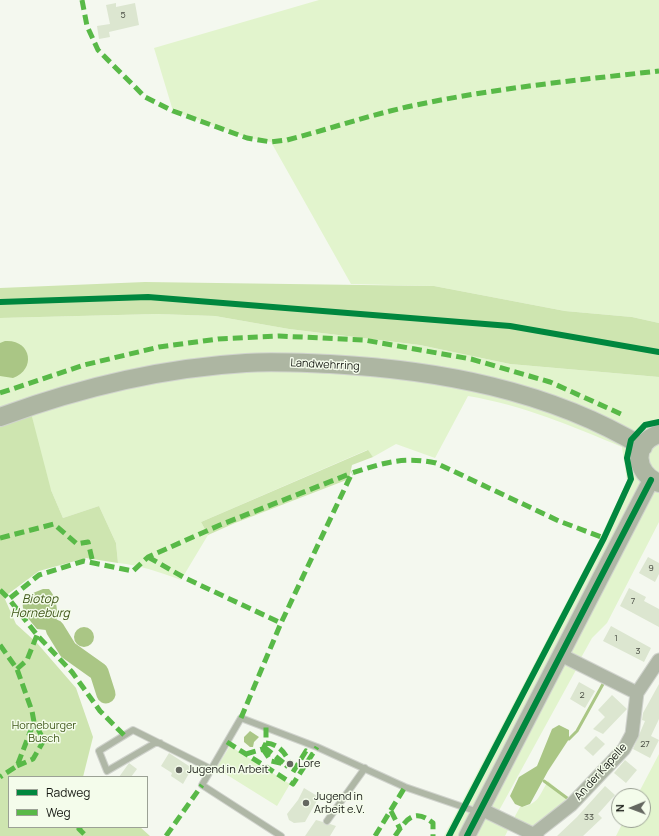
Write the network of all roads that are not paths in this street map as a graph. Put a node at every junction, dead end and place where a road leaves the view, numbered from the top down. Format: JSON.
{"nodes":[{"id":1,"x":0,"y":417,"type":"edge"},
{"id":2,"x":659,"y":434,"type":"edge"},
{"id":3,"x":643,"y":446,"type":"junction"},
{"id":4,"x":655,"y":482,"type":"edge"},
{"id":5,"x":561,"y":655,"type":"junction"},
{"id":6,"x":659,"y":660,"type":"edge"},
{"id":7,"x":637,"y":693,"type":"junction"},
{"id":8,"x":160,"y":743,"type":"junction"},
{"id":9,"x":365,"y":768,"type":"junction"},
{"id":10,"x":211,"y":769,"type":"junction"},
{"id":11,"x":480,"y":811,"type":"junction"},
{"id":12,"x":327,"y":821,"type":"dead end"},
{"id":13,"x":536,"y":835,"type":"edge"},
{"id":14,"x":281,"y":836,"type":"edge"},
{"id":15,"x":467,"y":836,"type":"edge"}],
"edges":[{"from":1,"to":3,"type":"main road","name":"Landwehrring"},
{"from":2,"to":3,"type":"main road"},
{"from":3,"to":4,"type":"main road"},
{"from":4,"to":5,"type":"street"},
{"from":5,"to":7,"type":"street"},
{"from":5,"to":11,"type":"street"},
{"from":6,"to":7,"type":"street","name":"An der Kapelle"},
{"from":7,"to":13,"type":"street","name":"An der Kapelle"},
{"from":8,"to":8,"type":"lane"},
{"from":8,"to":10,"type":"lane"},
{"from":9,"to":10,"type":"lane"},
{"from":9,"to":11,"type":"lane"},
{"from":9,"to":12,"type":"lane"},
{"from":10,"to":14,"type":"lane"},
{"from":11,"to":13,"type":"street"},
{"from":11,"to":15,"type":"street"}]}
